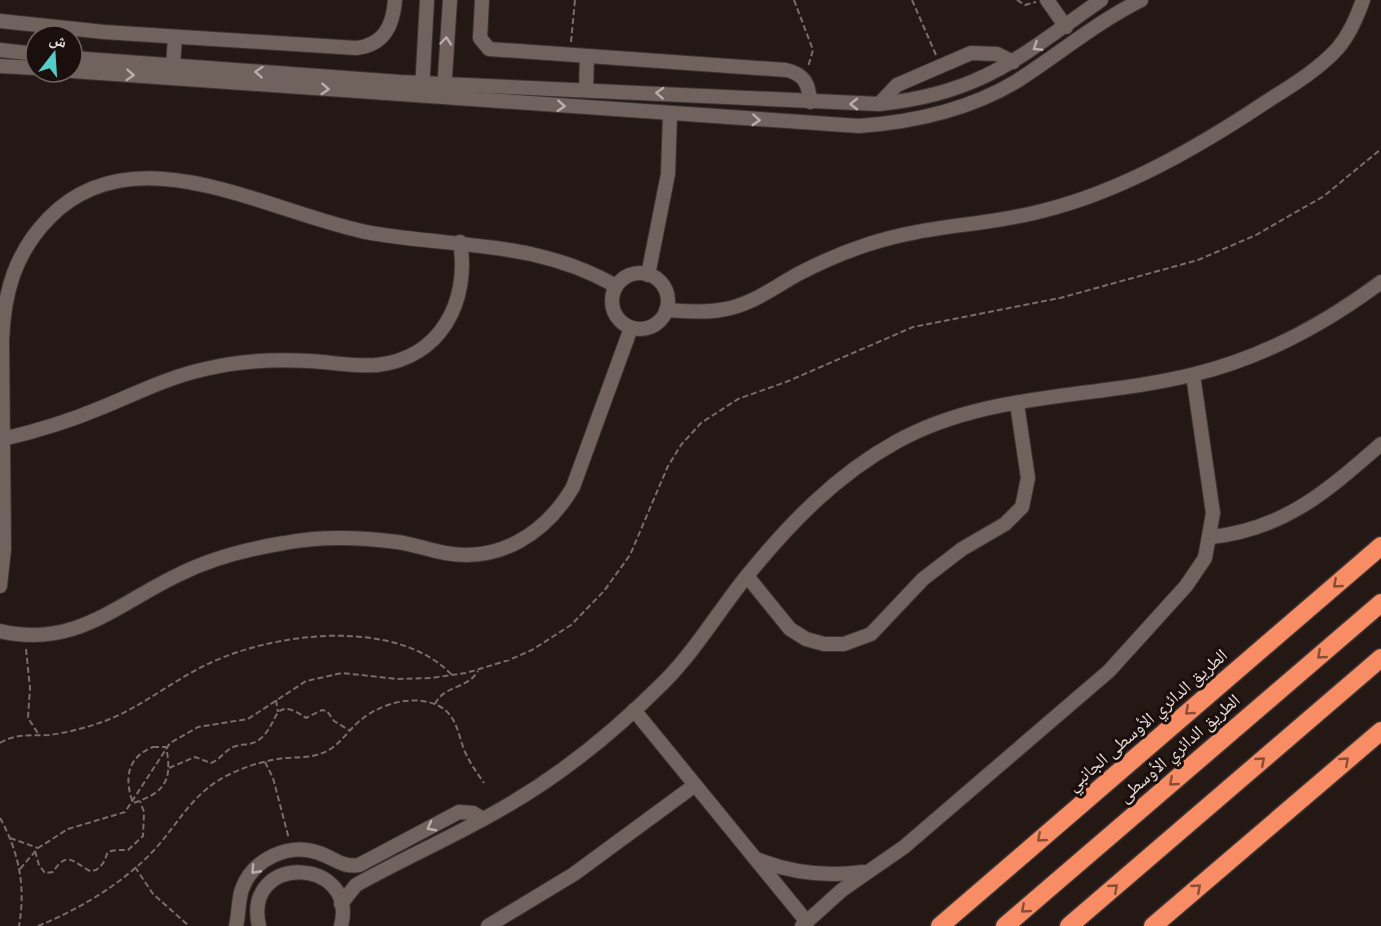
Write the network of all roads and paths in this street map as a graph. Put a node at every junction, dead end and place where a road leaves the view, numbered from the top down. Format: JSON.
{"nodes":[{"id":1,"x":395,"y":0,"type":"edge"},
{"id":2,"x":427,"y":0,"type":"edge"},
{"id":3,"x":450,"y":0,"type":"edge"},
{"id":4,"x":482,"y":0,"type":"edge"},
{"id":5,"x":575,"y":0,"type":"edge"},
{"id":6,"x":794,"y":0,"type":"edge"},
{"id":7,"x":912,"y":0,"type":"edge"},
{"id":8,"x":1017,"y":0,"type":"edge"},
{"id":9,"x":1041,"y":0,"type":"edge"},
{"id":10,"x":1047,"y":0,"type":"edge"},
{"id":11,"x":1101,"y":0,"type":"edge"},
{"id":12,"x":1141,"y":0,"type":"edge"},
{"id":13,"x":1363,"y":0,"type":"edge"},
{"id":14,"x":0,"y":21,"type":"edge"},
{"id":15,"x":1066,"y":27,"type":"junction"},
{"id":16,"x":175,"y":37,"type":"junction"},
{"id":17,"x":0,"y":51,"type":"edge"},
{"id":18,"x":24,"y":53,"type":"edge"},
{"id":19,"x":570,"y":55,"type":"junction"},
{"id":20,"x":587,"y":56,"type":"junction"},
{"id":21,"x":84,"y":59,"type":"edge"},
{"id":22,"x":1014,"y":62,"type":"junction"},
{"id":23,"x":0,"y":66,"type":"edge"},
{"id":24,"x":173,"y":66,"type":"junction"},
{"id":25,"x":940,"y":66,"type":"junction"},
{"id":26,"x":24,"y":67,"type":"edge"},
{"id":27,"x":84,"y":72,"type":"edge"},
{"id":28,"x":800,"y":74,"type":"junction"},
{"id":29,"x":444,"y":83,"type":"junction"},
{"id":30,"x":526,"y":86,"type":"junction"},
{"id":31,"x":422,"y":89,"type":"junction"},
{"id":32,"x":586,"y":89,"type":"junction"},
{"id":33,"x":444,"y":98,"type":"junction"},
{"id":34,"x":810,"y":102,"type":"junction"},
{"id":35,"x":524,"y":103,"type":"junction"},
{"id":36,"x":879,"y":104,"type":"junction"},
{"id":37,"x":670,"y":114,"type":"junction"},
{"id":38,"x":1381,"y":149,"type":"edge"},
{"id":39,"x":460,"y":242,"type":"junction"},
{"id":40,"x":648,"y":275,"type":"junction"},
{"id":41,"x":1381,"y":282,"type":"edge"},
{"id":42,"x":616,"y":286,"type":"junction"},
{"id":43,"x":666,"y":310,"type":"junction"},
{"id":44,"x":631,"y":328,"type":"junction"},
{"id":45,"x":1193,"y":375,"type":"junction"},
{"id":46,"x":1017,"y":404,"type":"junction"},
{"id":47,"x":3,"y":439,"type":"junction"},
{"id":48,"x":1381,"y":444,"type":"edge"},
{"id":49,"x":1211,"y":537,"type":"junction"},
{"id":50,"x":1381,"y":546,"type":"edge"},
{"id":51,"x":747,"y":576,"type":"junction"},
{"id":52,"x":0,"y":586,"type":"edge"},
{"id":53,"x":1381,"y":603,"type":"edge"},
{"id":54,"x":0,"y":631,"type":"edge"},
{"id":55,"x":26,"y":635,"type":"junction"},
{"id":56,"x":1381,"y":658,"type":"edge"},
{"id":57,"x":478,"y":670,"type":"junction"},
{"id":58,"x":453,"y":676,"type":"junction"},
{"id":59,"x":276,"y":699,"type":"junction"},
{"id":60,"x":435,"y":704,"type":"junction"},
{"id":61,"x":634,"y":710,"type":"junction"},
{"id":62,"x":278,"y":712,"type":"junction"},
{"id":63,"x":349,"y":730,"type":"junction"},
{"id":64,"x":1381,"y":731,"type":"edge"},
{"id":65,"x":39,"y":735,"type":"junction"},
{"id":66,"x":0,"y":742,"type":"edge"},
{"id":67,"x":166,"y":747,"type":"junction"},
{"id":68,"x":265,"y":762,"type":"junction"},
{"id":69,"x":169,"y":768,"type":"junction"},
{"id":70,"x":484,"y":783,"type":"dead end"},
{"id":71,"x":695,"y":785,"type":"junction"},
{"id":72,"x":140,"y":801,"type":"junction"},
{"id":73,"x":133,"y":803,"type":"junction"},
{"id":74,"x":0,"y":818,"type":"edge"},
{"id":75,"x":483,"y":819,"type":"junction"},
{"id":76,"x":10,"y":838,"type":"junction"},
{"id":77,"x":38,"y":848,"type":"junction"},
{"id":78,"x":292,"y":850,"type":"junction"},
{"id":79,"x":35,"y":852,"type":"junction"},
{"id":80,"x":756,"y":859,"type":"junction"},
{"id":81,"x":135,"y":867,"type":"junction"},
{"id":82,"x":20,"y":869,"type":"junction"},
{"id":83,"x":866,"y":872,"type":"junction"},
{"id":84,"x":341,"y":904,"type":"junction"},
{"id":85,"x":804,"y":924,"type":"edge"},
{"id":86,"x":258,"y":925,"type":"edge"},
{"id":87,"x":19,"y":926,"type":"edge"},
{"id":88,"x":38,"y":926,"type":"edge"},
{"id":89,"x":189,"y":926,"type":"edge"},
{"id":90,"x":236,"y":926,"type":"edge"},
{"id":91,"x":340,"y":926,"type":"edge"},
{"id":92,"x":488,"y":926,"type":"edge"},
{"id":93,"x":939,"y":926,"type":"edge"},
{"id":94,"x":1005,"y":926,"type":"edge"},
{"id":95,"x":1069,"y":926,"type":"edge"},
{"id":96,"x":1153,"y":926,"type":"edge"}],
"edges":[{"from":1,"to":16,"type":"street"},
{"from":2,"to":31,"type":"street"},
{"from":29,"to":3,"type":"street","one_way":true},
{"from":4,"to":19,"type":"street"},
{"from":5,"to":19,"type":"path"},
{"from":6,"to":28,"type":"path"},
{"from":7,"to":25,"type":"path"},
{"from":8,"to":9,"type":"path"},
{"from":10,"to":15,"type":"street"},
{"from":11,"to":15,"type":"street"},
{"from":37,"to":12,"type":"street","one_way":true},
{"from":13,"to":43,"type":"street"},
{"from":14,"to":16,"type":"street"},
{"from":15,"to":22,"type":"street","one_way":true},
{"from":16,"to":24,"type":"street"},
{"from":17,"to":18,"type":"street"},
{"from":19,"to":20,"type":"street"},
{"from":20,"to":28,"type":"street"},
{"from":20,"to":32,"type":"street"},
{"from":21,"to":24,"type":"street"},
{"from":22,"to":25,"type":"street"},
{"from":22,"to":36,"type":"street"},
{"from":23,"to":26,"type":"street"},
{"from":31,"to":24,"type":"street","one_way":true},
{"from":25,"to":36,"type":"street"},
{"from":27,"to":31,"type":"street","one_way":true},
{"from":28,"to":34,"type":"street"},
{"from":29,"to":30,"type":"street"},
{"from":29,"to":31,"type":"street"},
{"from":29,"to":33,"type":"street"},
{"from":30,"to":32,"type":"street"},
{"from":30,"to":35,"type":"street"},
{"from":31,"to":33,"type":"street"},
{"from":34,"to":32,"type":"street","one_way":true},
{"from":33,"to":35,"type":"street"},
{"from":36,"to":34,"type":"street","one_way":true},
{"from":35,"to":37,"type":"street","one_way":true},
{"from":37,"to":40,"type":"street"},
{"from":38,"to":57,"type":"path"},
{"from":39,"to":42,"type":"street"},
{"from":39,"to":47,"type":"street"},
{"from":39,"to":47,"type":"street"},
{"from":40,"to":42,"type":"street"},
{"from":40,"to":43,"type":"street"},
{"from":41,"to":45,"type":"street"},
{"from":42,"to":44,"type":"street"},
{"from":43,"to":44,"type":"street"},
{"from":44,"to":55,"type":"street"},
{"from":45,"to":46,"type":"street"},
{"from":45,"to":49,"type":"street"},
{"from":46,"to":51,"type":"street"},
{"from":46,"to":51,"type":"street"},
{"from":47,"to":52,"type":"street"},
{"from":48,"to":49,"type":"street"},
{"from":49,"to":83,"type":"street"},
{"from":50,"to":93,"type":"highway","name":"الطريق الدائري الأوسطى الجانبي","one_way":true},
{"from":51,"to":61,"type":"street"},
{"from":53,"to":94,"type":"highway","name":"الطريق الدائري الأوسطى","one_way":true},
{"from":54,"to":55,"type":"street"},
{"from":55,"to":65,"type":"path"},
{"from":95,"to":56,"type":"highway","one_way":true},
{"from":57,"to":58,"type":"path"},
{"from":57,"to":60,"type":"path"},
{"from":58,"to":59,"type":"path"},
{"from":58,"to":65,"type":"path"},
{"from":59,"to":62,"type":"path"},
{"from":59,"to":67,"type":"path"},
{"from":60,"to":63,"type":"path"},
{"from":60,"to":70,"type":"path"},
{"from":61,"to":71,"type":"street"},
{"from":61,"to":75,"type":"street"},
{"from":62,"to":63,"type":"path"},
{"from":62,"to":69,"type":"path"},
{"from":63,"to":68,"type":"path"},
{"from":96,"to":64,"type":"highway","one_way":true},
{"from":65,"to":66,"type":"path"},
{"from":67,"to":69,"type":"path"},
{"from":67,"to":73,"type":"path"},
{"from":67,"to":73,"type":"path"},
{"from":68,"to":78,"type":"path"},
{"from":68,"to":81,"type":"path"},
{"from":69,"to":72,"type":"path"},
{"from":71,"to":80,"type":"street"},
{"from":71,"to":92,"type":"street"},
{"from":72,"to":73,"type":"path"},
{"from":72,"to":79,"type":"path"},
{"from":73,"to":77,"type":"path"},
{"from":74,"to":76,"type":"path"},
{"from":75,"to":78,"type":"street","one_way":true},
{"from":75,"to":84,"type":"street"},
{"from":76,"to":77,"type":"path"},
{"from":76,"to":82,"type":"path"},
{"from":77,"to":79,"type":"path"},
{"from":78,"to":90,"type":"street","one_way":true},
{"from":79,"to":82,"type":"path"},
{"from":80,"to":83,"type":"street"},
{"from":80,"to":85,"type":"street"},
{"from":81,"to":88,"type":"path"},
{"from":81,"to":89,"type":"path"},
{"from":82,"to":87,"type":"path"},
{"from":83,"to":85,"type":"street"},
{"from":84,"to":86,"type":"street"},
{"from":84,"to":91,"type":"street"}]}
